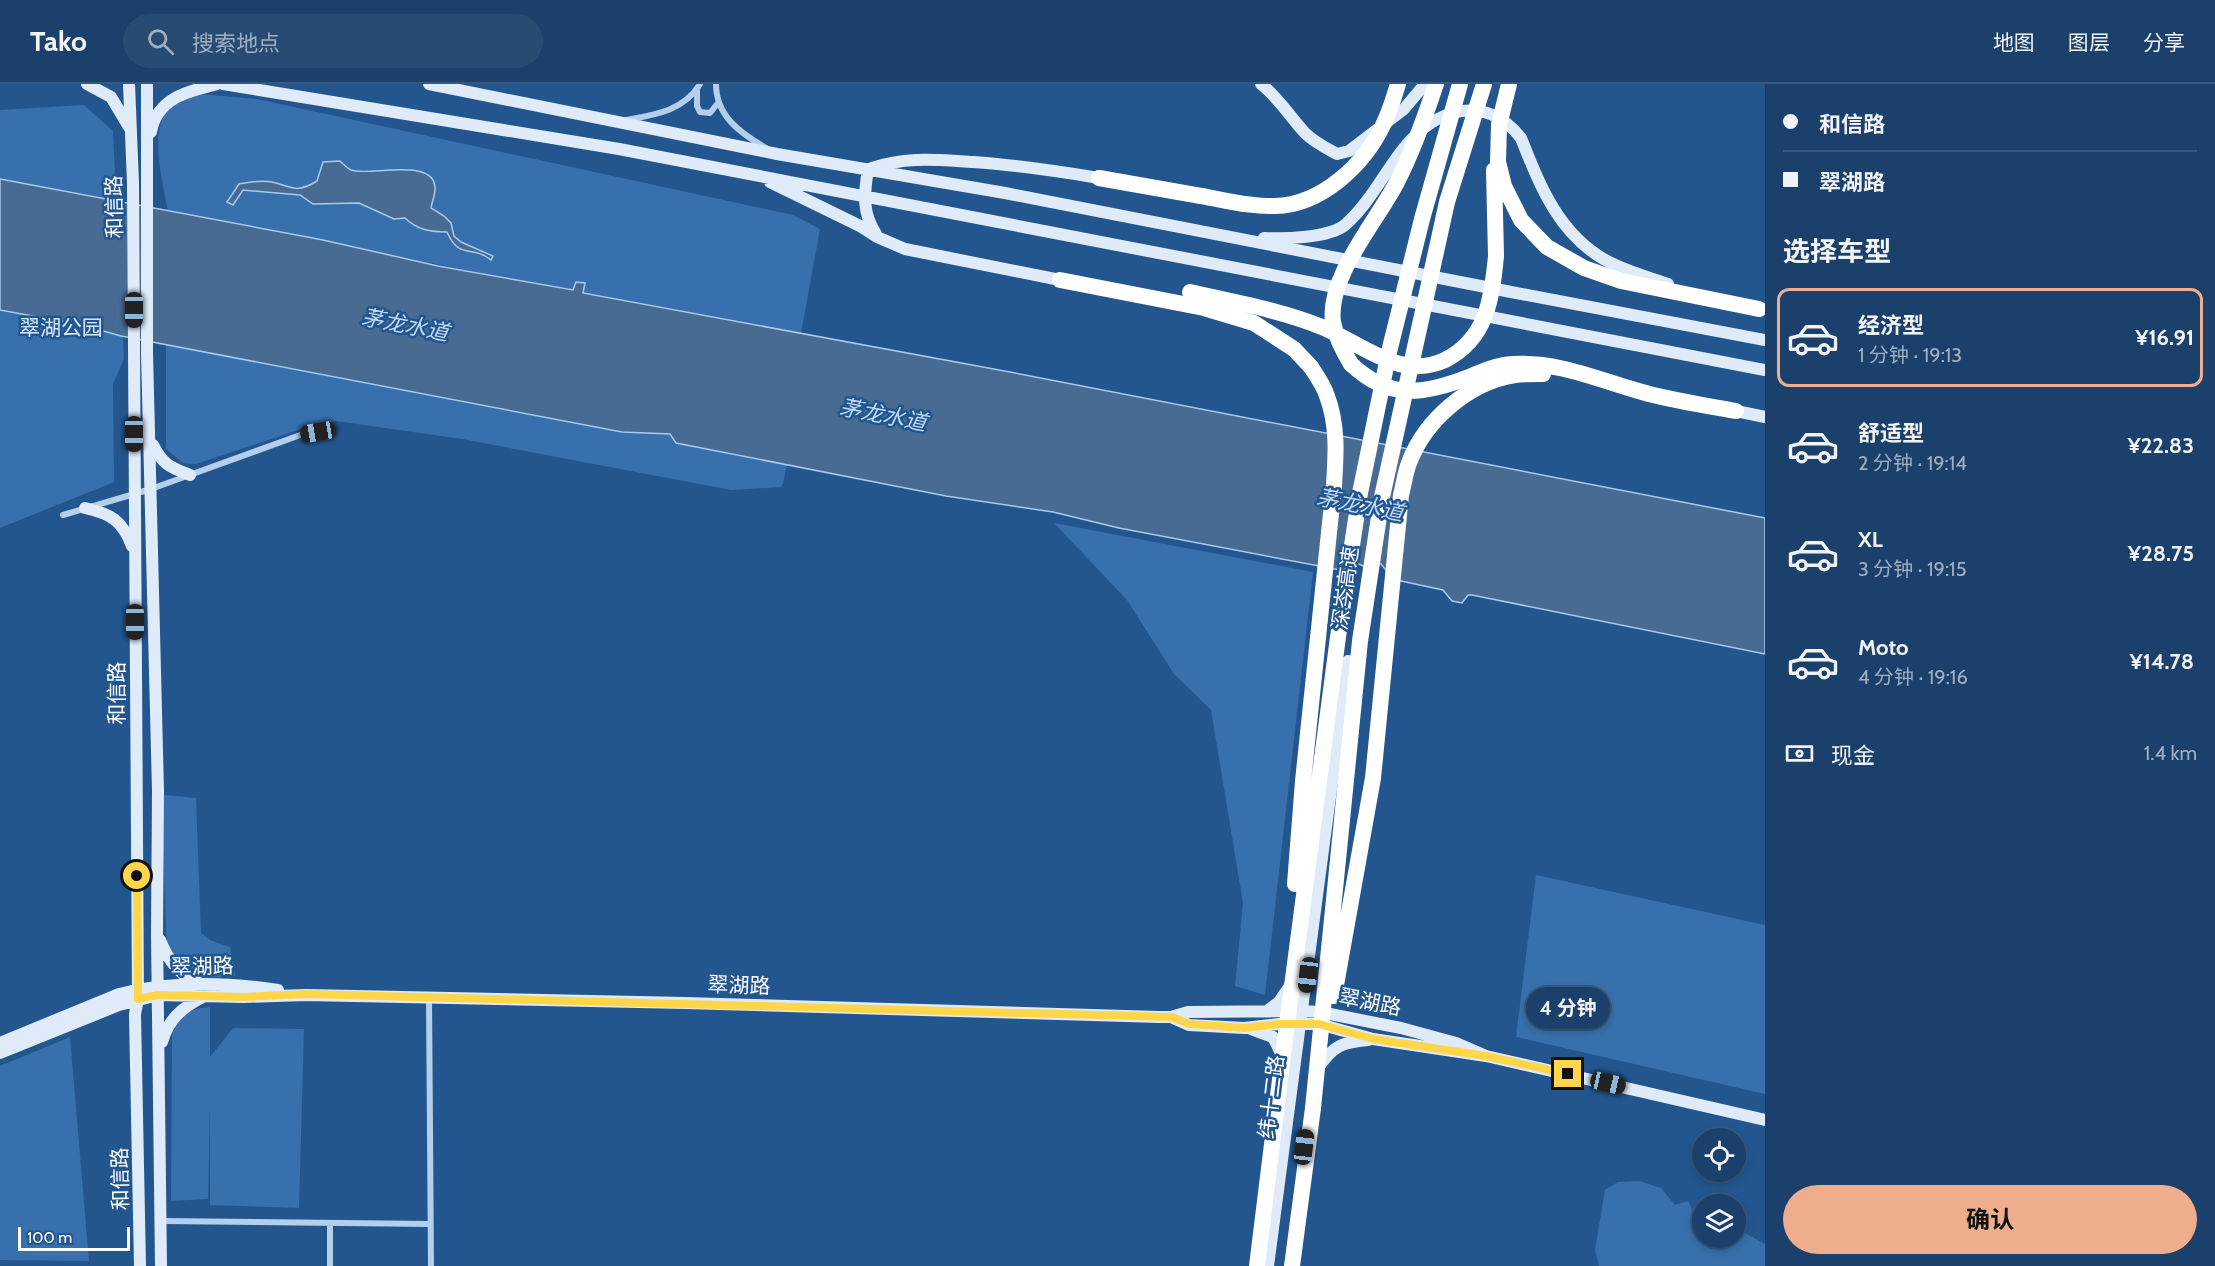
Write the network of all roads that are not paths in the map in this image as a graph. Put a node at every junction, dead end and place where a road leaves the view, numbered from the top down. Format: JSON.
{"nodes":[{"id":1,"x":87,"y":84,"type":"edge"},
{"id":2,"x":129,"y":84,"type":"edge"},
{"id":3,"x":147,"y":84,"type":"edge"},
{"id":4,"x":218,"y":84,"type":"edge"},
{"id":5,"x":223,"y":84,"type":"edge"},
{"id":6,"x":429,"y":84,"type":"edge"},
{"id":7,"x":716,"y":84,"type":"edge"},
{"id":8,"x":1261,"y":84,"type":"edge"},
{"id":9,"x":1398,"y":84,"type":"edge"},
{"id":10,"x":1425,"y":84,"type":"edge"},
{"id":11,"x":1436,"y":84,"type":"edge"},
{"id":12,"x":1460,"y":84,"type":"edge"},
{"id":13,"x":1484,"y":84,"type":"edge"},
{"id":14,"x":1509,"y":84,"type":"edge"},
{"id":15,"x":250,"y":86,"type":"edge"},
{"id":16,"x":699,"y":87,"type":"edge"},
{"id":17,"x":718,"y":103,"type":"junction"},
{"id":18,"x":617,"y":121,"type":"junction"},
{"id":19,"x":1499,"y":125,"type":"junction"},
{"id":20,"x":132,"y":130,"type":"junction"},
{"id":21,"x":147,"y":148,"type":"junction"},
{"id":22,"x":777,"y":154,"type":"junction"},
{"id":23,"x":868,"y":170,"type":"junction"},
{"id":24,"x":756,"y":175,"type":"junction"},
{"id":25,"x":1099,"y":178,"type":"joint"},
{"id":26,"x":140,"y":183,"type":"junction"},
{"id":27,"x":864,"y":197,"type":"junction"},
{"id":28,"x":1224,"y":236,"type":"junction"},
{"id":29,"x":877,"y":237,"type":"junction"},
{"id":30,"x":1060,"y":280,"type":"joint"},
{"id":31,"x":1114,"y":290,"type":"junction"},
{"id":32,"x":1714,"y":300,"type":"junction"},
{"id":33,"x":1762,"y":309,"type":"edge"},
{"id":34,"x":1765,"y":339,"type":"edge"},
{"id":35,"x":141,"y":353,"type":"junction"},
{"id":36,"x":1544,"y":370,"type":"junction"},
{"id":37,"x":1765,"y":370,"type":"edge"},
{"id":38,"x":1736,"y":411,"type":"joint"},
{"id":39,"x":1765,"y":417,"type":"edge"},
{"id":40,"x":333,"y":429,"type":"dead end"},
{"id":41,"x":150,"y":439,"type":"junction"},
{"id":42,"x":190,"y":475,"type":"junction"},
{"id":43,"x":151,"y":489,"type":"junction"},
{"id":44,"x":134,"y":495,"type":"junction"},
{"id":45,"x":85,"y":508,"type":"junction"},
{"id":46,"x":63,"y":515,"type":"dead end"},
{"id":47,"x":135,"y":553,"type":"junction"},
{"id":48,"x":1348,"y":661,"type":"dead end"},
{"id":49,"x":1341,"y":719,"type":"junction"},
{"id":50,"x":1331,"y":927,"type":"junction"},
{"id":51,"x":157,"y":934,"type":"junction"},
{"id":52,"x":1310,"y":957,"type":"junction"},
{"id":53,"x":204,"y":990,"type":"junction"},
{"id":54,"x":158,"y":991,"type":"junction"},
{"id":55,"x":138,"y":994,"type":"junction"},
{"id":56,"x":429,"y":997,"type":"junction"},
{"id":57,"x":1267,"y":1011,"type":"junction"},
{"id":58,"x":1303,"y":1011,"type":"junction"},
{"id":59,"x":1172,"y":1017,"type":"junction"},
{"id":60,"x":1320,"y":1018,"type":"junction"},
{"id":61,"x":1366,"y":1021,"type":"junction"},
{"id":62,"x":1300,"y":1024,"type":"junction"},
{"id":63,"x":1244,"y":1028,"type":"junction"},
{"id":64,"x":1373,"y":1039,"type":"junction"},
{"id":65,"x":0,"y":1043,"type":"edge"},
{"id":66,"x":1284,"y":1047,"type":"junction"},
{"id":67,"x":0,"y":1053,"type":"edge"},
{"id":68,"x":158,"y":1055,"type":"junction"},
{"id":69,"x":1486,"y":1056,"type":"junction"},
{"id":70,"x":1312,"y":1076,"type":"junction"},
{"id":71,"x":1292,"y":1083,"type":"junction"},
{"id":72,"x":1313,"y":1108,"type":"junction"},
{"id":73,"x":1765,"y":1120,"type":"edge"},
{"id":74,"x":160,"y":1221,"type":"junction"},
{"id":75,"x":330,"y":1223,"type":"junction"},
{"id":76,"x":430,"y":1224,"type":"junction"},
{"id":77,"x":140,"y":1266,"type":"edge"},
{"id":78,"x":161,"y":1266,"type":"edge"},
{"id":79,"x":330,"y":1266,"type":"edge"},
{"id":80,"x":431,"y":1266,"type":"edge"},
{"id":81,"x":1257,"y":1266,"type":"edge"},
{"id":82,"x":1269,"y":1266,"type":"edge"},
{"id":83,"x":1290,"y":1266,"type":"edge"}],
"edges":[{"from":1,"to":20,"type":"street"},
{"from":2,"to":20,"type":"street","name":"和信路"},
{"from":3,"to":21,"type":"street","name":"和信路"},
{"from":4,"to":21,"type":"street"},
{"from":5,"to":15,"type":"street"},
{"from":6,"to":18,"type":"street"},
{"from":7,"to":17,"type":"street"},
{"from":8,"to":10,"type":"street"},
{"from":9,"to":25,"type":"highway","bridge":true},
{"from":11,"to":36,"type":"highway","bridge":true},
{"from":12,"to":66,"type":"highway","name":"深岑高速","bridge":true},
{"from":13,"to":72,"type":"highway","name":"深岑高速","bridge":true},
{"from":14,"to":19,"type":"highway","bridge":true},
{"from":15,"to":24,"type":"street"},
{"from":16,"to":17,"type":"street"},
{"from":16,"to":18,"type":"street"},
{"from":17,"to":22,"type":"street"},
{"from":18,"to":22,"type":"street"},
{"from":19,"to":31,"type":"highway","bridge":true},
{"from":19,"to":32,"type":"highway"},
{"from":20,"to":26,"type":"street","name":"和信路"},
{"from":21,"to":26,"type":"street","name":"和信路"},
{"from":22,"to":23,"type":"street"},
{"from":23,"to":25,"type":"street"},
{"from":23,"to":27,"type":"street"},
{"from":23,"to":28,"type":"street"},
{"from":24,"to":27,"type":"street"},
{"from":24,"to":29,"type":"street"},
{"from":26,"to":35,"type":"street","name":"和信路"},
{"from":27,"to":29,"type":"street"},
{"from":27,"to":37,"type":"street"},
{"from":28,"to":32,"type":"street"},
{"from":28,"to":34,"type":"street"},
{"from":29,"to":30,"type":"street"},
{"from":30,"to":31,"type":"highway"},
{"from":31,"to":66,"type":"highway","bridge":true},
{"from":32,"to":33,"type":"highway"},
{"from":35,"to":41,"type":"street","name":"和信路"},
{"from":35,"to":44,"type":"street","name":"和信路"},
{"from":36,"to":38,"type":"highway"},
{"from":36,"to":72,"type":"highway","bridge":true},
{"from":38,"to":39,"type":"street"},
{"from":40,"to":42,"type":"street"},
{"from":41,"to":42,"type":"street"},
{"from":41,"to":43,"type":"street","name":"和信路"},
{"from":42,"to":43,"type":"street"},
{"from":43,"to":44,"type":"street"},
{"from":43,"to":51,"type":"street","name":"和信路"},
{"from":44,"to":45,"type":"street"},
{"from":44,"to":47,"type":"street","name":"和信路"},
{"from":45,"to":46,"type":"street"},
{"from":45,"to":47,"type":"street"},
{"from":47,"to":55,"type":"street","name":"和信路"},
{"from":48,"to":49,"type":"street","name":"纬十二路"},
{"from":49,"to":50,"type":"street"},
{"from":49,"to":52,"type":"street","name":"纬十二路"},
{"from":50,"to":60,"type":"street"},
{"from":50,"to":61,"type":"street"},
{"from":51,"to":53,"type":"street"},
{"from":51,"to":54,"type":"street","name":"和信路"},
{"from":52,"to":57,"type":"street"},
{"from":52,"to":58,"type":"street","name":"纬十二路"},
{"from":53,"to":54,"type":"street","name":"翠湖路"},
{"from":53,"to":56,"type":"street","name":"翠湖路"},
{"from":53,"to":68,"type":"street"},
{"from":54,"to":55,"type":"street","name":"翠湖路"},
{"from":54,"to":68,"type":"street","name":"和信路"},
{"from":55,"to":65,"type":"street","name":"翠湖路"},
{"from":55,"to":67,"type":"street","name":"翠湖路"},
{"from":55,"to":77,"type":"street","name":"和信路"},
{"from":56,"to":59,"type":"street","name":"翠湖路"},
{"from":56,"to":76,"type":"street"},
{"from":57,"to":58,"type":"street","name":"翠湖路"},
{"from":57,"to":59,"type":"street","name":"翠湖路"},
{"from":58,"to":60,"type":"street","name":"翠湖路"},
{"from":58,"to":62,"type":"street","name":"纬十二路"},
{"from":59,"to":63,"type":"street","name":"翠湖路"},
{"from":60,"to":61,"type":"street","name":"翠湖路"},
{"from":60,"to":62,"type":"street","name":"翠湖路"},
{"from":60,"to":64,"type":"street","name":"翠湖路"},
{"from":60,"to":70,"type":"street"},
{"from":61,"to":69,"type":"street","name":"翠湖路"},
{"from":62,"to":63,"type":"street","name":"翠湖路"},
{"from":62,"to":71,"type":"street","name":"纬十二路"},
{"from":63,"to":71,"type":"street"},
{"from":64,"to":69,"type":"street","name":"翠湖路"},
{"from":64,"to":70,"type":"street"},
{"from":66,"to":81,"type":"highway","bridge":true},
{"from":68,"to":74,"type":"street","name":"和信路"},
{"from":69,"to":73,"type":"street","name":"翠湖路"},
{"from":70,"to":83,"type":"street"},
{"from":71,"to":82,"type":"street","name":"纬十二路"},
{"from":72,"to":83,"type":"highway"},
{"from":74,"to":75,"type":"street"},
{"from":74,"to":78,"type":"street","name":"和信路"},
{"from":75,"to":76,"type":"street"},
{"from":75,"to":79,"type":"street"},
{"from":76,"to":80,"type":"street"}]}
